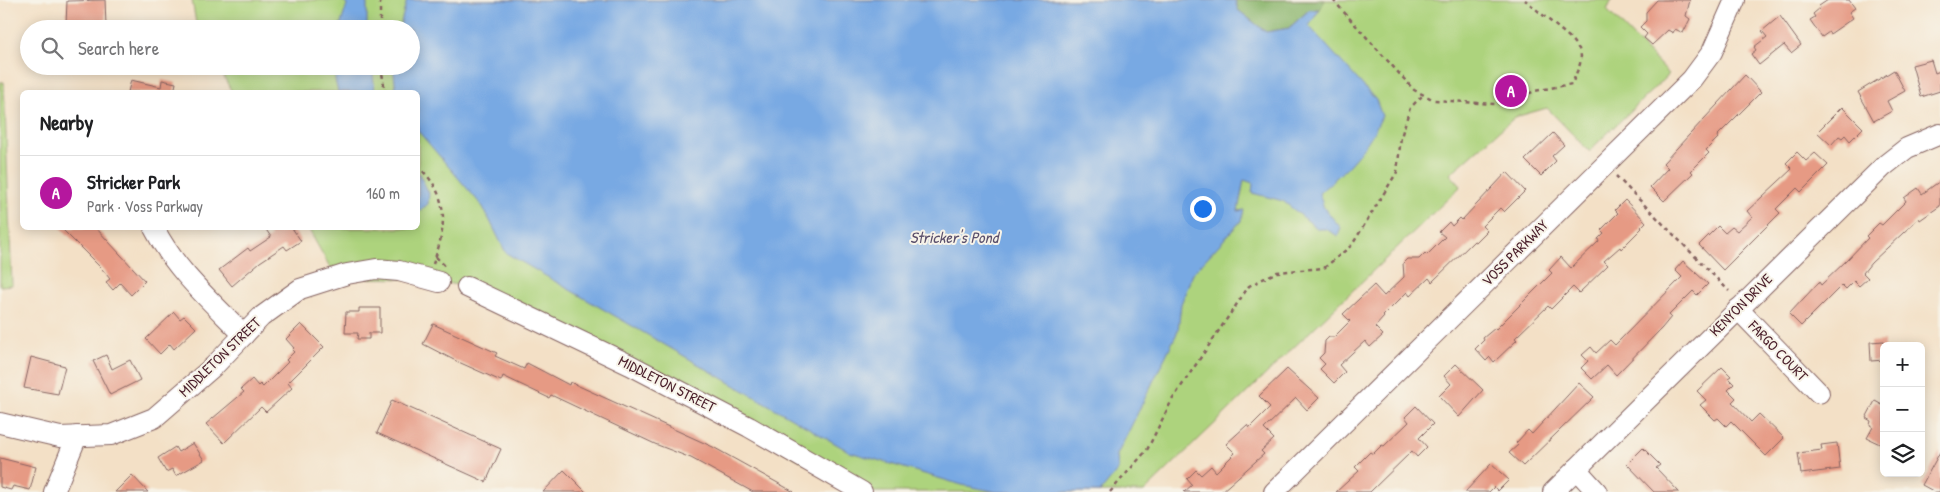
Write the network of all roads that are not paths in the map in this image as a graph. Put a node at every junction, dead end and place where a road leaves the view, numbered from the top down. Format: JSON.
{"nodes":[{"id":1,"x":1736,"y":0,"type":"edge"},
{"id":2,"x":1940,"y":134,"type":"edge"},
{"id":3,"x":155,"y":230,"type":"edge"},
{"id":4,"x":433,"y":281,"type":"road end"},
{"id":5,"x":467,"y":287,"type":"dead end"},
{"id":6,"x":1734,"y":300,"type":"junction"},
{"id":7,"x":244,"y":335,"type":"junction"},
{"id":8,"x":1819,"y":393,"type":"dead end"},
{"id":9,"x":0,"y":423,"type":"edge"},
{"id":10,"x":77,"y":436,"type":"junction"},
{"id":11,"x":1576,"y":469,"type":"junction"},
{"id":12,"x":54,"y":492,"type":"edge"},
{"id":13,"x":862,"y":492,"type":"edge"},
{"id":14,"x":1274,"y":492,"type":"edge"},
{"id":15,"x":1552,"y":492,"type":"edge"},
{"id":16,"x":1598,"y":492,"type":"edge"}],
"edges":[{"from":1,"to":14,"type":"street","name":"VOSS PARKWAY"},
{"from":2,"to":6,"type":"street","name":"KENYON DRIVE"},
{"from":3,"to":7,"type":"street"},
{"from":4,"to":7,"type":"street","name":"MIDDLETON STREET"},
{"from":5,"to":13,"type":"street","name":"MIDDLETON STREET"},
{"from":6,"to":8,"type":"street","name":"FARGO COURT"},
{"from":6,"to":11,"type":"street","name":"KENYON DRIVE"},
{"from":7,"to":10,"type":"street","name":"MIDDLETON STREET"},
{"from":9,"to":10,"type":"street","name":"MIDDLETON STREET"},
{"from":10,"to":12,"type":"street"},
{"from":11,"to":15,"type":"street","name":"KENYON DRIVE"},
{"from":11,"to":16,"type":"street"}]}
